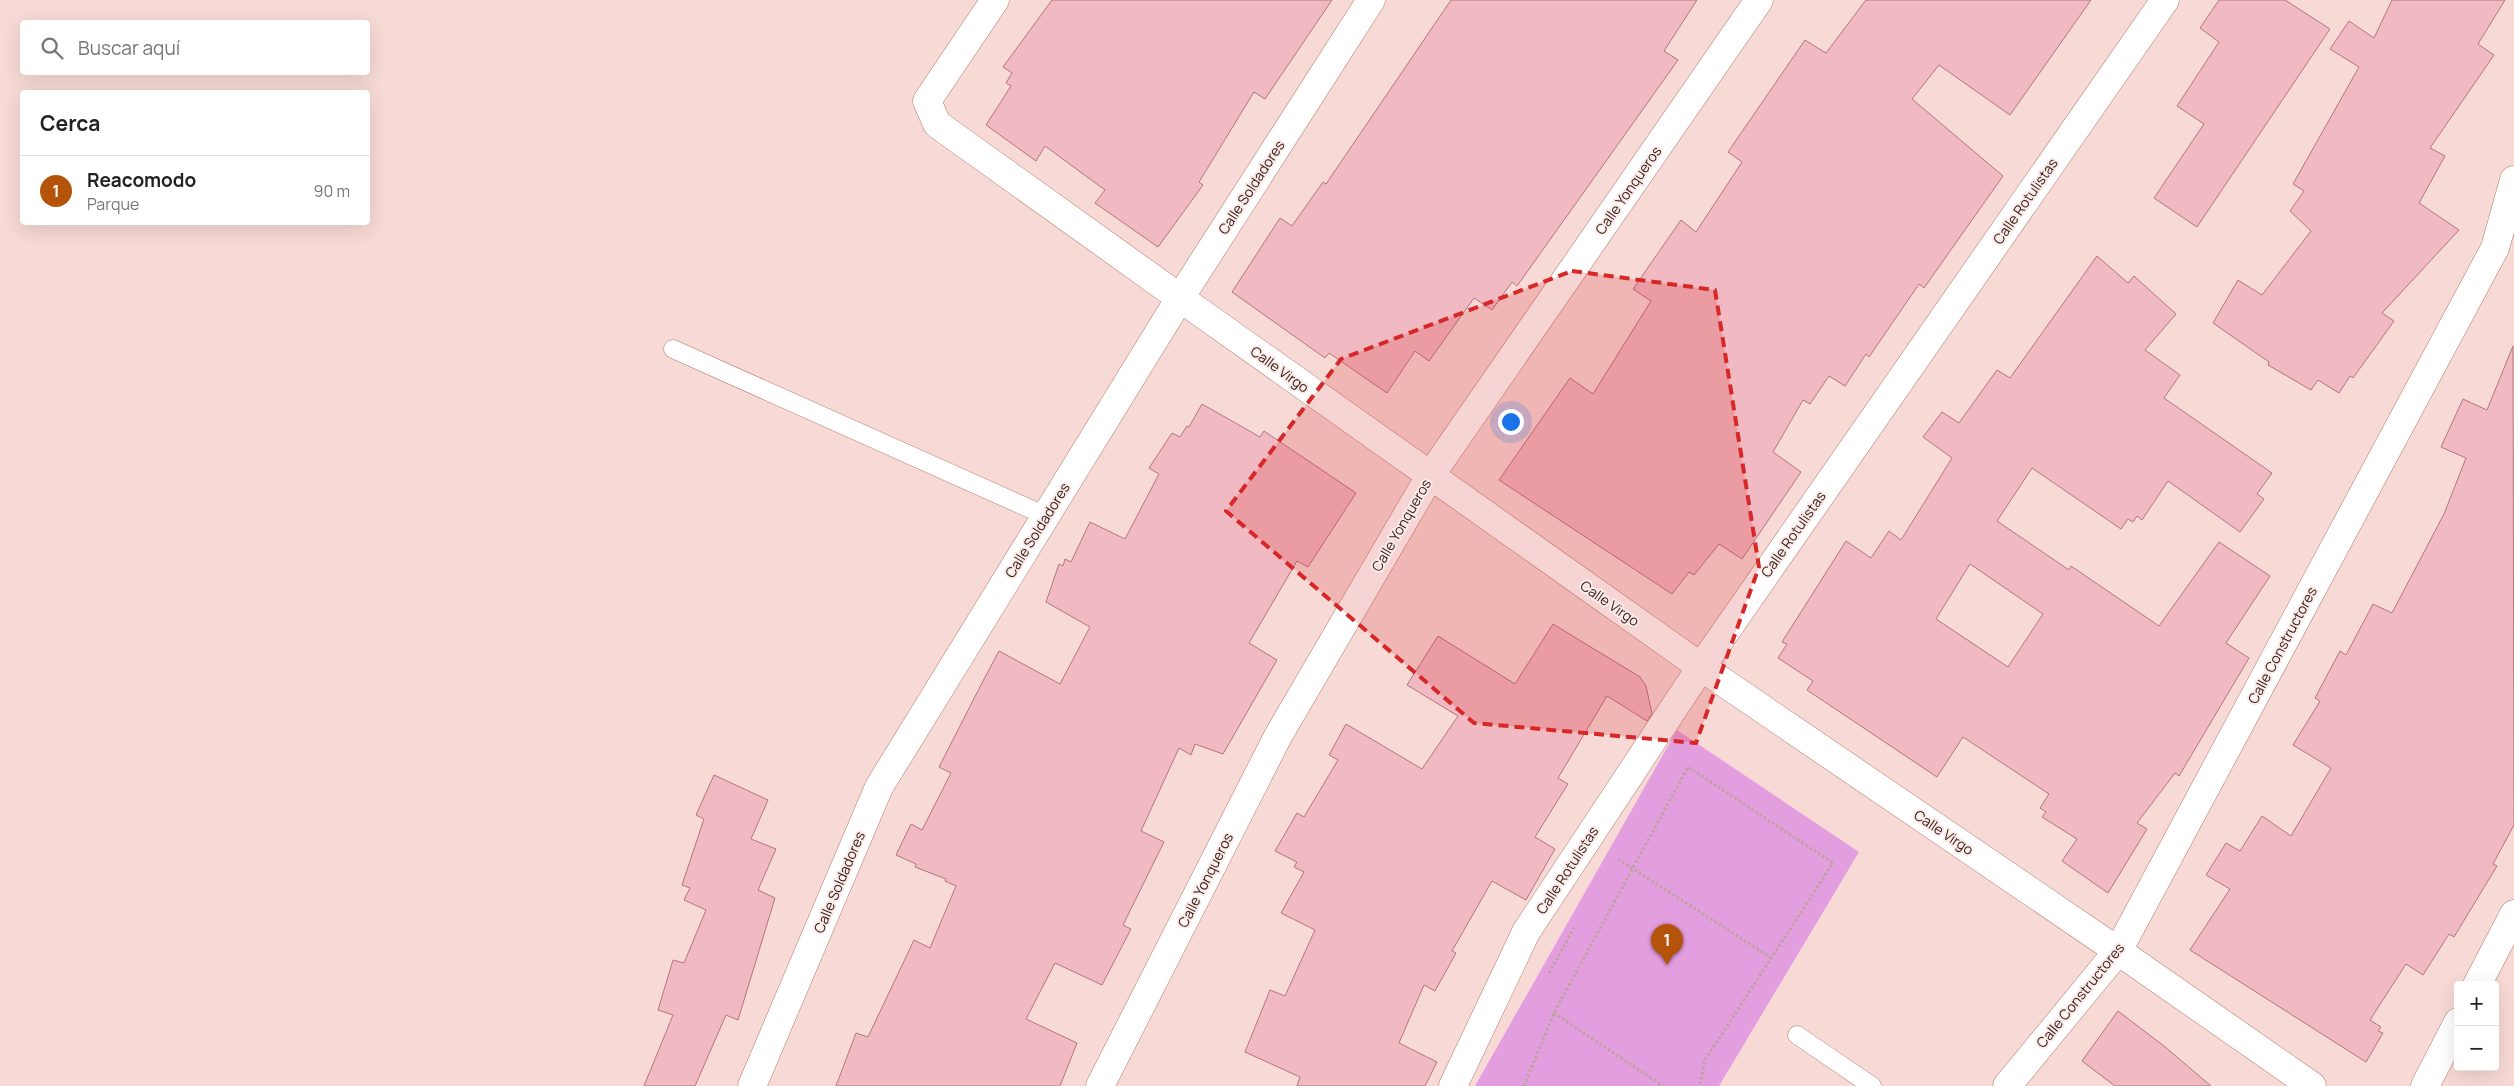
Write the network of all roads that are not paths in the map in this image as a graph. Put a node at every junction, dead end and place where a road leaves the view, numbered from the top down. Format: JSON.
{"nodes":[{"id":1,"x":995,"y":0,"type":"edge"},
{"id":2,"x":1371,"y":0,"type":"edge"},
{"id":3,"x":1759,"y":0,"type":"edge"},
{"id":4,"x":2165,"y":0,"type":"edge"},
{"id":5,"x":2514,"y":180,"type":"edge"},
{"id":6,"x":1180,"y":298,"type":"junction"},
{"id":7,"x":673,"y":349,"type":"dead end"},
{"id":8,"x":1430,"y":476,"type":"junction"},
{"id":9,"x":1046,"y":516,"type":"junction"},
{"id":10,"x":1701,"y":667,"type":"junction"},
{"id":11,"x":2514,"y":914,"type":"edge"},
{"id":12,"x":2118,"y":951,"type":"junction"},
{"id":13,"x":2479,"y":981,"type":"edge"},
{"id":14,"x":2456,"y":1026,"type":"edge"},
{"id":15,"x":1797,"y":1035,"type":"dead end"},
{"id":16,"x":752,"y":1086,"type":"edge"},
{"id":17,"x":1100,"y":1086,"type":"edge"},
{"id":18,"x":1453,"y":1086,"type":"edge"},
{"id":19,"x":1872,"y":1086,"type":"edge"},
{"id":20,"x":2007,"y":1086,"type":"edge"},
{"id":21,"x":2312,"y":1086,"type":"edge"},
{"id":22,"x":2424,"y":1086,"type":"edge"}],
"edges":[{"from":1,"to":6,"type":"street","name":"Calle Virgo"},
{"from":2,"to":6,"type":"street","name":"Calle Soldadores"},
{"from":3,"to":8,"type":"street","name":"Calle Yonqueros"},
{"from":4,"to":10,"type":"street","name":"Calle Rotulistas"},
{"from":5,"to":12,"type":"street","name":"Calle Constructores"},
{"from":6,"to":8,"type":"street","name":"Calle Virgo"},
{"from":6,"to":9,"type":"street","name":"Calle Soldadores"},
{"from":7,"to":9,"type":"lane"},
{"from":8,"to":10,"type":"street","name":"Calle Virgo"},
{"from":8,"to":17,"type":"street","name":"Calle Yonqueros"},
{"from":9,"to":16,"type":"street","name":"Calle Soldadores"},
{"from":10,"to":12,"type":"street","name":"Calle Virgo"},
{"from":10,"to":18,"type":"street","name":"Calle Rotulistas"},
{"from":11,"to":13,"type":"street"},
{"from":12,"to":20,"type":"street","name":"Calle Constructores"},
{"from":12,"to":21,"type":"street","name":"Calle Virgo"},
{"from":14,"to":22,"type":"street"},
{"from":15,"to":19,"type":"lane"}]}
